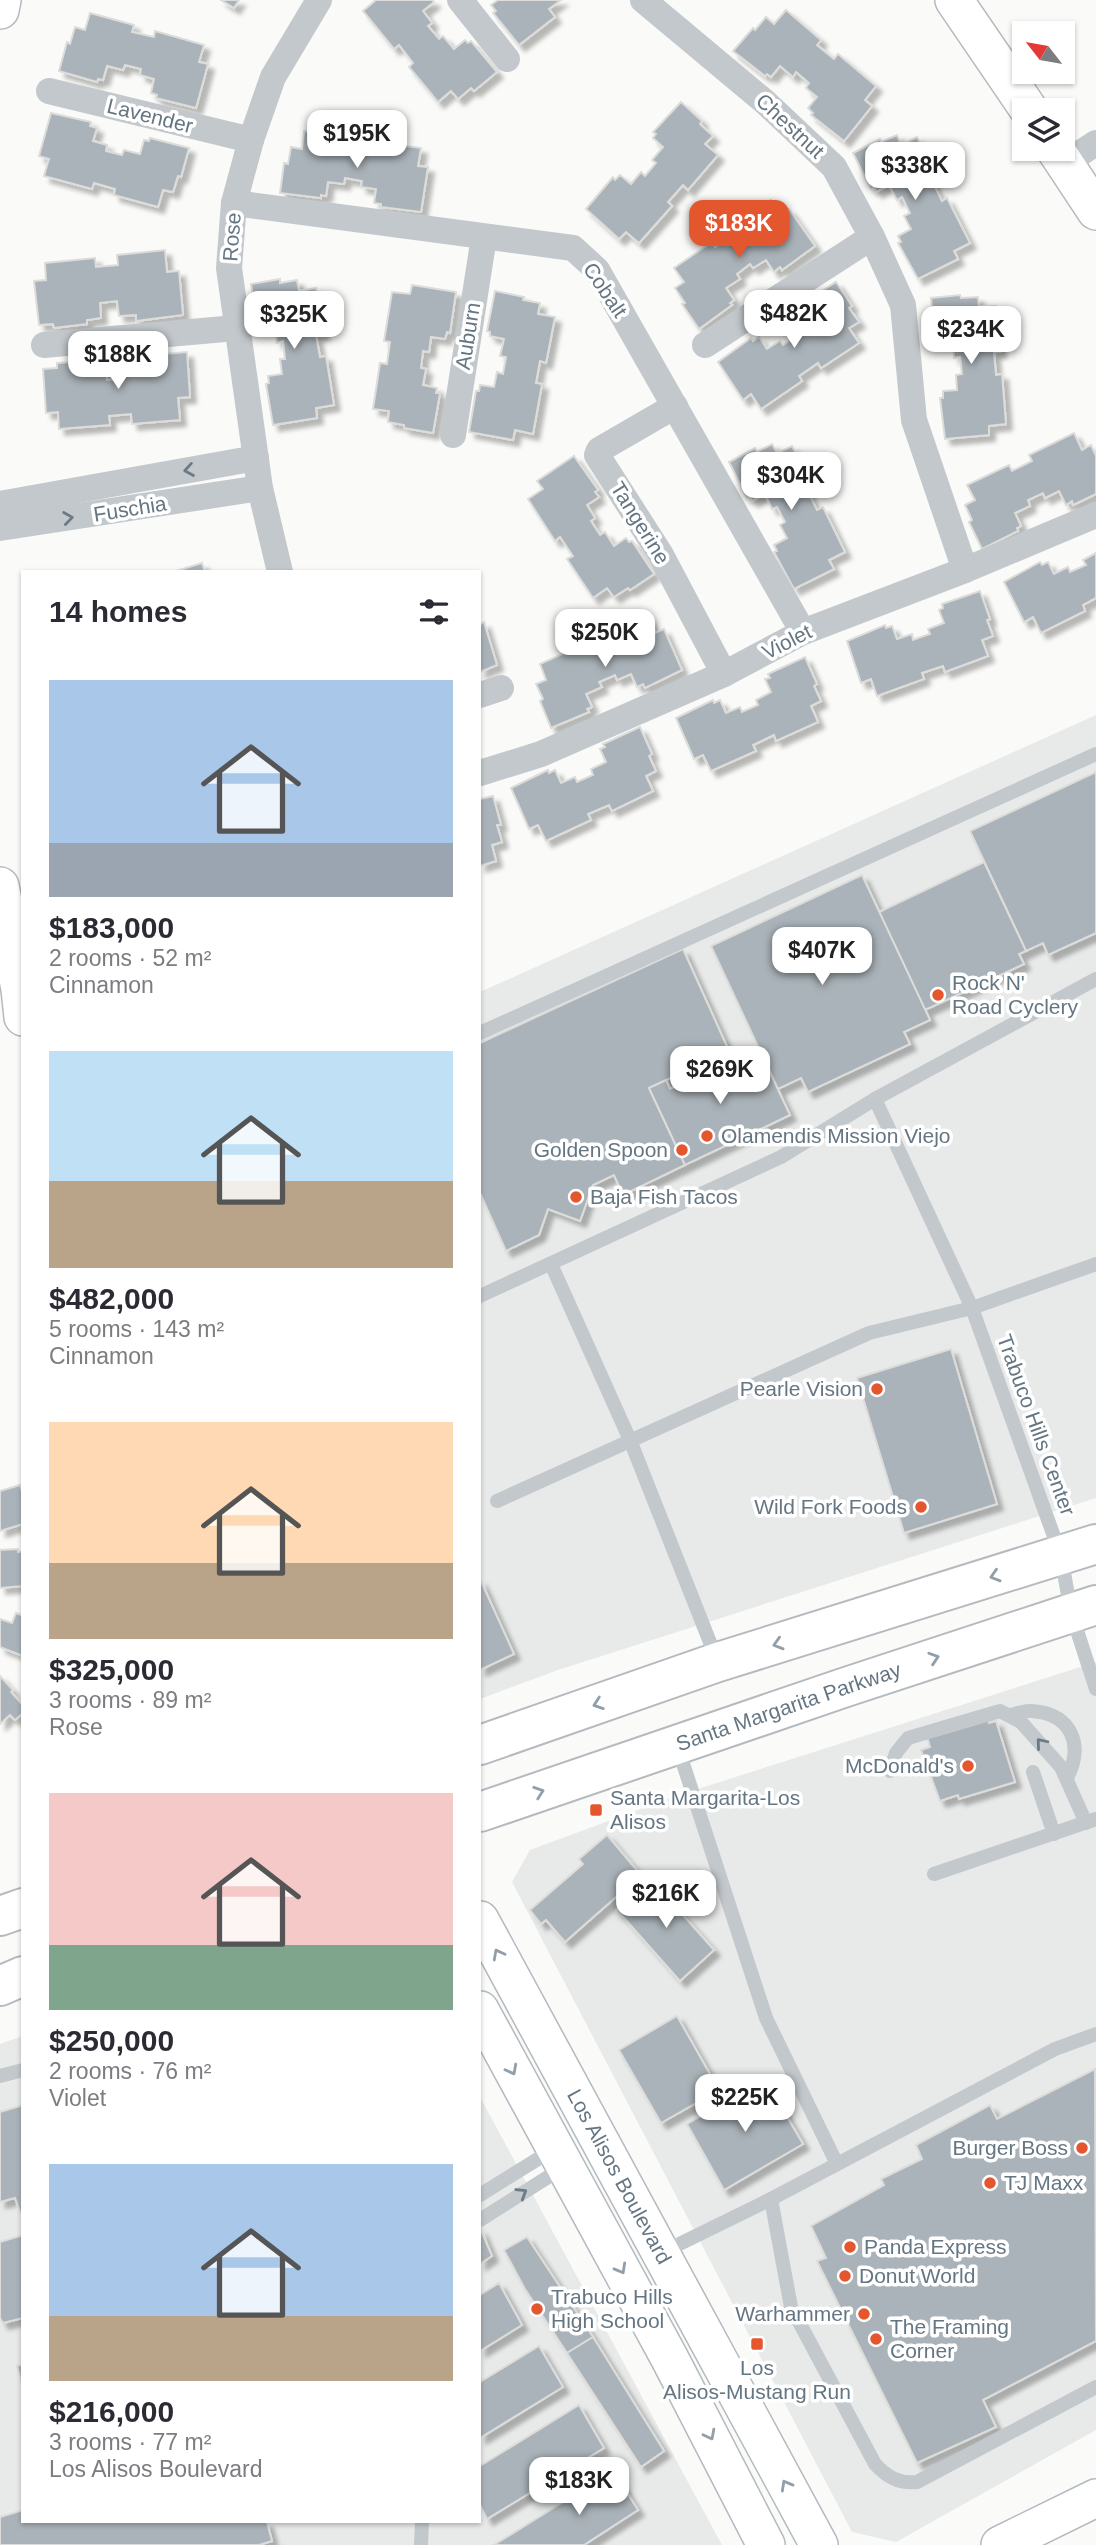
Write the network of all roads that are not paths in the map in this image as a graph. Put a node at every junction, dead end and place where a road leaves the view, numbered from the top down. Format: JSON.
{"nodes":[{"id":1,"x":2,"y":0,"type":"edge"},
{"id":2,"x":319,"y":0,"type":"edge"},
{"id":3,"x":460,"y":0,"type":"edge"},
{"id":4,"x":643,"y":0,"type":"edge"},
{"id":5,"x":954,"y":0,"type":"edge"},
{"id":6,"x":0,"y":10,"type":"edge"},
{"id":7,"x":507,"y":59,"type":"dead end"},
{"id":8,"x":49,"y":91,"type":"dead end"},
{"id":9,"x":1021,"y":98,"type":"edge"},
{"id":10,"x":251,"y":140,"type":"junction"},
{"id":11,"x":1096,"y":143,"type":"edge"},
{"id":12,"x":1075,"y":151,"type":"edge"},
{"id":13,"x":1063,"y":161,"type":"edge"},
{"id":14,"x":234,"y":203,"type":"junction"},
{"id":15,"x":1096,"y":211,"type":"edge"},
{"id":16,"x":484,"y":237,"type":"junction"},
{"id":17,"x":872,"y":237,"type":"junction"},
{"id":18,"x":236,"y":328,"type":"junction"},
{"id":19,"x":44,"y":345,"type":"dead end"},
{"id":20,"x":705,"y":345,"type":"dead end"},
{"id":21,"x":675,"y":406,"type":"junction"},
{"id":22,"x":453,"y":435,"type":"dead end"},
{"id":23,"x":256,"y":458,"type":"junction"},
{"id":24,"x":260,"y":488,"type":"junction"},
{"id":25,"x":0,"y":504,"type":"edge"},
{"id":26,"x":1096,"y":515,"type":"edge"},
{"id":27,"x":0,"y":528,"type":"edge"},
{"id":28,"x":280,"y":570,"type":"edge"},
{"id":29,"x":965,"y":570,"type":"junction"},
{"id":30,"x":803,"y":632,"type":"junction"},
{"id":31,"x":724,"y":674,"type":"junction"},
{"id":32,"x":1096,"y":754,"type":"edge"},
{"id":33,"x":481,"y":773,"type":"edge"},
{"id":34,"x":0,"y":886,"type":"edge"},
{"id":35,"x":1096,"y":979,"type":"edge"},
{"id":36,"x":21,"y":995,"type":"edge"},
{"id":37,"x":481,"y":1033,"type":"edge"},
{"id":38,"x":875,"y":1099,"type":"junction"},
{"id":39,"x":551,"y":1264,"type":"junction"},
{"id":40,"x":1096,"y":1264,"type":"edge"},
{"id":41,"x":481,"y":1296,"type":"edge"},
{"id":42,"x":972,"y":1308,"type":"junction"},
{"id":43,"x":631,"y":1440,"type":"junction"},
{"id":44,"x":497,"y":1501,"type":"dead end"},
{"id":45,"x":1096,"y":1544,"type":"edge"},
{"id":46,"x":1061,"y":1556,"type":"junction"},
{"id":47,"x":1084,"y":1609,"type":"edge"},
{"id":48,"x":718,"y":1662,"type":"junction"},
{"id":49,"x":1096,"y":1689,"type":"edge"},
{"id":50,"x":1010,"y":1715,"type":"junction"},
{"id":51,"x":481,"y":1745,"type":"edge"},
{"id":52,"x":677,"y":1745,"type":"junction"},
{"id":53,"x":890,"y":1771,"type":"dead end"},
{"id":54,"x":1033,"y":1772,"type":"dead end"},
{"id":55,"x":1067,"y":1778,"type":"junction"},
{"id":56,"x":481,"y":1812,"type":"edge"},
{"id":57,"x":1091,"y":1821,"type":"edge"},
{"id":58,"x":1054,"y":1834,"type":"junction"},
{"id":59,"x":934,"y":1874,"type":"dead end"},
{"id":60,"x":21,"y":1909,"type":"edge"},
{"id":61,"x":0,"y":1916,"type":"edge"},
{"id":62,"x":481,"y":1922,"type":"edge"},
{"id":63,"x":21,"y":1977,"type":"edge"},
{"id":64,"x":0,"y":1986,"type":"edge"},
{"id":65,"x":481,"y":2012,"type":"edge"},
{"id":66,"x":1096,"y":2034,"type":"edge"},
{"id":67,"x":21,"y":2071,"type":"edge"},
{"id":68,"x":0,"y":2076,"type":"edge"},
{"id":69,"x":559,"y":2158,"type":"junction"},
{"id":70,"x":837,"y":2164,"type":"junction"},
{"id":71,"x":481,"y":2195,"type":"edge"},
{"id":72,"x":771,"y":2199,"type":"junction"},
{"id":73,"x":481,"y":2219,"type":"edge"},
{"id":74,"x":660,"y":2254,"type":"junction"},
{"id":75,"x":1096,"y":2386,"type":"edge"},
{"id":76,"x":1096,"y":2498,"type":"edge"},
{"id":77,"x":422,"y":2523,"type":"edge"},
{"id":78,"x":421,"y":2545,"type":"edge"},
{"id":79,"x":766,"y":2545,"type":"edge"},
{"id":80,"x":819,"y":2545,"type":"edge"},
{"id":81,"x":1000,"y":2545,"type":"edge"}],
"edges":[{"from":1,"to":6,"type":"main road"},
{"from":2,"to":10,"type":"street","name":"Rose"},
{"from":3,"to":7,"type":"street"},
{"from":4,"to":17,"type":"street","name":"Chestnut"},
{"from":5,"to":9,"type":"main road"},
{"from":8,"to":10,"type":"street","name":"Lavender"},
{"from":10,"to":14,"type":"street","name":"Rose"},
{"from":11,"to":12,"type":"street"},
{"from":13,"to":15,"type":"main road"},
{"from":14,"to":16,"type":"street","name":"Cobalt"},
{"from":14,"to":18,"type":"street","name":"Rose"},
{"from":16,"to":21,"type":"street","name":"Cobalt"},
{"from":16,"to":22,"type":"street","name":"Auburn"},
{"from":17,"to":20,"type":"street"},
{"from":17,"to":29,"type":"street","name":"Chestnut"},
{"from":18,"to":19,"type":"street"},
{"from":18,"to":23,"type":"street","name":"Rose"},
{"from":21,"to":30,"type":"street","name":"Cobalt"},
{"from":21,"to":31,"type":"street","name":"Tangerine"},
{"from":23,"to":24,"type":"street","name":"Rose"},
{"from":23,"to":25,"type":"street","name":"Fuschia","one_way":true},
{"from":27,"to":24,"type":"street","name":"Fuschia","one_way":true},
{"from":24,"to":28,"type":"street","name":"Rose"},
{"from":26,"to":29,"type":"street","name":"Violet"},
{"from":29,"to":30,"type":"street","name":"Violet"},
{"from":30,"to":31,"type":"street","name":"Violet"},
{"from":31,"to":33,"type":"street","name":"Violet"},
{"from":32,"to":37,"type":"lane"},
{"from":34,"to":36,"type":"main road"},
{"from":35,"to":38,"type":"lane"},
{"from":38,"to":39,"type":"lane"},
{"from":38,"to":42,"type":"lane","name":"Trabuco Hills Center"},
{"from":39,"to":41,"type":"lane"},
{"from":39,"to":43,"type":"lane"},
{"from":40,"to":42,"type":"lane"},
{"from":42,"to":43,"type":"lane"},
{"from":42,"to":46,"type":"lane","name":"Trabuco Hills Center"},
{"from":43,"to":44,"type":"lane"},
{"from":43,"to":48,"type":"lane"},
{"from":45,"to":46,"type":"main road"},
{"from":46,"to":47,"type":"lane","name":"Trabuco Hills Center"},
{"from":46,"to":48,"type":"main road","one_way":true},
{"from":47,"to":49,"type":"lane","name":"Trabuco Hills Center"},
{"from":52,"to":47,"type":"main road","name":"Santa Margarita Parkway","one_way":true},
{"from":48,"to":51,"type":"main road","one_way":true},
{"from":50,"to":53,"type":"lane"},
{"from":55,"to":50,"type":"lane","one_way":true},
{"from":50,"to":55,"type":"lane"},
{"from":56,"to":52,"type":"main road","name":"Santa Margarita Parkway","one_way":true},
{"from":52,"to":70,"type":"lane"},
{"from":54,"to":58,"type":"lane"},
{"from":55,"to":57,"type":"lane"},
{"from":57,"to":58,"type":"lane"},
{"from":58,"to":59,"type":"lane"},
{"from":60,"to":61,"type":"main road"},
{"from":74,"to":62,"type":"main road","name":"Los Alisos Boulevard","one_way":true},
{"from":63,"to":64,"type":"main road"},
{"from":65,"to":69,"type":"main road","name":"Los Alisos Boulevard","one_way":true},
{"from":66,"to":70,"type":"lane"},
{"from":67,"to":68,"type":"lane"},
{"from":69,"to":71,"type":"lane"},
{"from":73,"to":69,"type":"lane","one_way":true},
{"from":69,"to":79,"type":"main road","name":"Los Alisos Boulevard","one_way":true},
{"from":70,"to":72,"type":"lane"},
{"from":72,"to":74,"type":"lane"},
{"from":72,"to":75,"type":"lane"},
{"from":80,"to":74,"type":"main road","name":"Los Alisos Boulevard","one_way":true},
{"from":76,"to":81,"type":"main road"},
{"from":77,"to":78,"type":"lane"}]}
